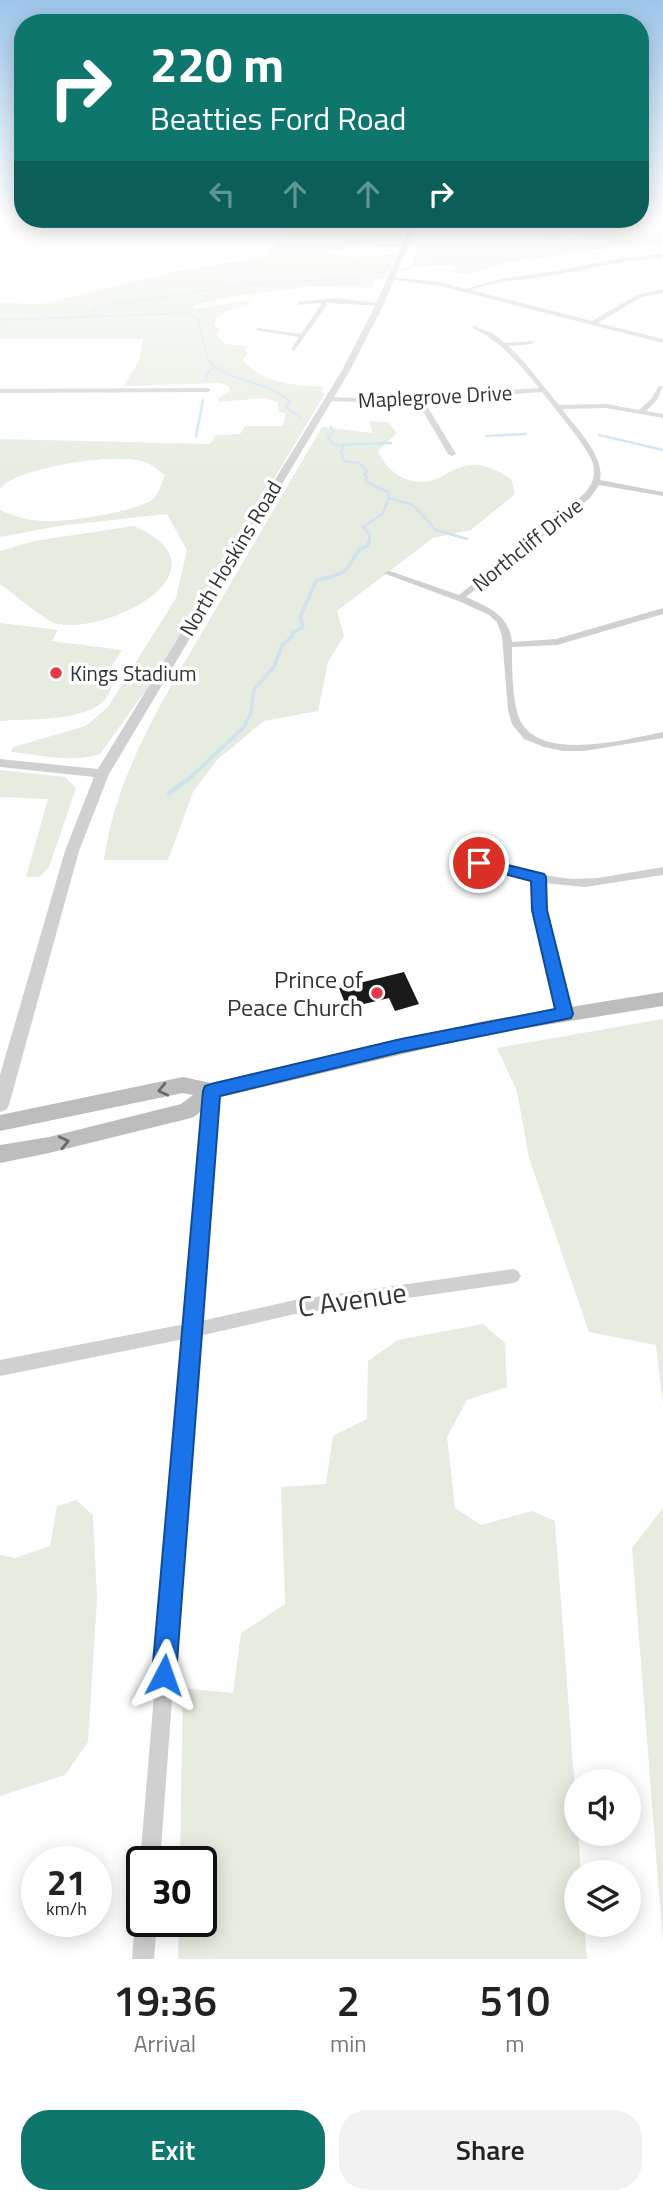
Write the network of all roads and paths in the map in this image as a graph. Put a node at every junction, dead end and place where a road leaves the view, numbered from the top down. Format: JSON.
{"nodes":[{"id":1,"x":322,"y":306,"type":"edge"},
{"id":2,"x":379,"y":306,"type":"edge"},
{"id":3,"x":530,"y":306,"type":"edge"},
{"id":4,"x":621,"y":306,"type":"edge"},
{"id":5,"x":593,"y":323,"type":"junction"},
{"id":6,"x":475,"y":327,"type":"dead end"},
{"id":7,"x":258,"y":330,"type":"dead end"},
{"id":8,"x":303,"y":336,"type":"junction"},
{"id":9,"x":663,"y":341,"type":"edge"},
{"id":10,"x":532,"y":342,"type":"dead end"},
{"id":11,"x":503,"y":345,"type":"junction"},
{"id":12,"x":294,"y":349,"type":"dead end"},
{"id":13,"x":661,"y":387,"type":"dead end"},
{"id":14,"x":208,"y":390,"type":"dead end"},
{"id":15,"x":542,"y":390,"type":"junction"},
{"id":16,"x":0,"y":391,"type":"edge"},
{"id":17,"x":328,"y":399,"type":"junction"},
{"id":18,"x":420,"y":400,"type":"junction"},
{"id":19,"x":556,"y":407,"type":"junction"},
{"id":20,"x":642,"y":411,"type":"junction"},
{"id":21,"x":663,"y":416,"type":"edge"},
{"id":22,"x":452,"y":454,"type":"dead end"},
{"id":23,"x":597,"y":482,"type":"junction"},
{"id":24,"x":663,"y":495,"type":"edge"},
{"id":25,"x":387,"y":573,"type":"dead end"},
{"id":26,"x":458,"y":599,"type":"junction"},
{"id":27,"x":663,"y":611,"type":"edge"},
{"id":28,"x":506,"y":645,"type":"junction"},
{"id":29,"x":663,"y":735,"type":"edge"},
{"id":30,"x":0,"y":763,"type":"edge"},
{"id":31,"x":102,"y":774,"type":"junction"},
{"id":32,"x":479,"y":863,"type":"dead end"},
{"id":33,"x":663,"y":870,"type":"edge"},
{"id":34,"x":538,"y":877,"type":"junction"},
{"id":35,"x":663,"y":999,"type":"edge"},
{"id":36,"x":565,"y":1014,"type":"junction"},
{"id":37,"x":211,"y":1091,"type":"junction"},
{"id":38,"x":0,"y":1105,"type":"edge"},
{"id":39,"x":0,"y":1123,"type":"edge"},
{"id":40,"x":0,"y":1154,"type":"edge"},
{"id":41,"x":513,"y":1276,"type":"dead end"},
{"id":42,"x":192,"y":1331,"type":"junction"},
{"id":43,"x":0,"y":1368,"type":"edge"},
{"id":44,"x":151,"y":1846,"type":"edge"},
{"id":45,"x":145,"y":1937,"type":"edge"},
{"id":46,"x":143,"y":1959,"type":"edge"}],
"edges":[{"from":1,"to":8,"type":"street"},
{"from":2,"to":17,"type":"street","name":"North Hoskins Road"},
{"from":3,"to":5,"type":"street"},
{"from":4,"to":5,"type":"street"},
{"from":5,"to":9,"type":"street"},
{"from":6,"to":11,"type":"street","name":"Northcliff Drive"},
{"from":7,"to":8,"type":"street"},
{"from":8,"to":12,"type":"street"},
{"from":10,"to":11,"type":"street"},
{"from":11,"to":15,"type":"street","name":"Northcliff Drive"},
{"from":13,"to":20,"type":"street"},
{"from":14,"to":16,"type":"street"},
{"from":15,"to":18,"type":"street","name":"Maplegrove Drive"},
{"from":15,"to":19,"type":"street","name":"Northcliff Drive"},
{"from":17,"to":18,"type":"street","name":"Maplegrove Drive"},
{"from":17,"to":31,"type":"street","name":"North Hoskins Road"},
{"from":18,"to":22,"type":"street"},
{"from":19,"to":20,"type":"street"},
{"from":19,"to":23,"type":"street","name":"Northcliff Drive"},
{"from":20,"to":21,"type":"street"},
{"from":23,"to":24,"type":"street"},
{"from":23,"to":26,"type":"street","name":"Northcliff Drive"},
{"from":25,"to":26,"type":"street"},
{"from":26,"to":28,"type":"street"},
{"from":27,"to":28,"type":"street"},
{"from":28,"to":29,"type":"street"},
{"from":30,"to":31,"type":"street"},
{"from":31,"to":38,"type":"street","name":"North Hoskins Road"},
{"from":32,"to":34,"type":"street"},
{"from":33,"to":34,"type":"street"},
{"from":34,"to":36,"type":"street"},
{"from":35,"to":36,"type":"main road"},
{"from":36,"to":37,"type":"main road"},
{"from":37,"to":39,"type":"main road","one_way":true},
{"from":40,"to":37,"type":"main road","one_way":true},
{"from":37,"to":42,"type":"street"},
{"from":41,"to":42,"type":"street","name":"C Avenue"},
{"from":42,"to":43,"type":"street","name":"C Avenue"},
{"from":42,"to":44,"type":"street"},
{"from":45,"to":46,"type":"street"}]}
